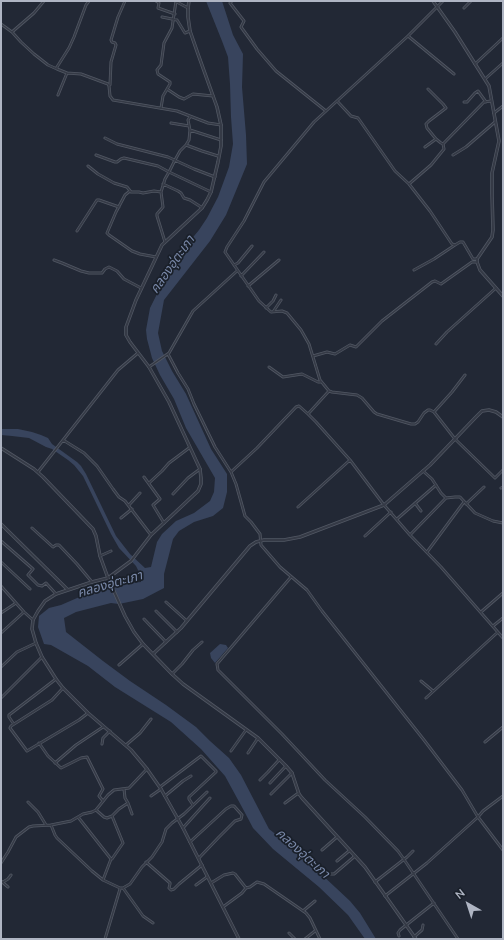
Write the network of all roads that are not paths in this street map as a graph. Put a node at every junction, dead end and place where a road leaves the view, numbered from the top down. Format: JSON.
{"nodes":[{"id":1,"x":44,"y":1,"type":"edge"},
{"id":2,"x":89,"y":1,"type":"edge"},
{"id":3,"x":125,"y":1,"type":"edge"},
{"id":4,"x":156,"y":1,"type":"edge"},
{"id":5,"x":176,"y":1,"type":"edge"},
{"id":6,"x":189,"y":1,"type":"edge"},
{"id":7,"x":232,"y":1,"type":"edge"},
{"id":8,"x":433,"y":1,"type":"edge"},
{"id":9,"x":443,"y":1,"type":"edge"},
{"id":10,"x":471,"y":1,"type":"edge"},
{"id":11,"x":188,"y":8,"type":"junction"},
{"id":12,"x":438,"y":8,"type":"junction"},
{"id":13,"x":464,"y":8,"type":"dead end"},
{"id":14,"x":175,"y":14,"type":"junction"},
{"id":15,"x":162,"y":17,"type":"dead end"},
{"id":16,"x":174,"y":19,"type":"junction"},
{"id":17,"x":1,"y":24,"type":"edge"},
{"id":18,"x":190,"y":31,"type":"junction"},
{"id":19,"x":12,"y":32,"type":"junction"},
{"id":20,"x":408,"y":36,"type":"junction"},
{"id":21,"x":503,"y":38,"type":"edge"},
{"id":22,"x":503,"y":63,"type":"edge"},
{"id":23,"x":475,"y":64,"type":"junction"},
{"id":24,"x":57,"y":69,"type":"junction"},
{"id":25,"x":67,"y":73,"type":"junction"},
{"id":26,"x":454,"y":74,"type":"dead end"},
{"id":27,"x":485,"y":80,"type":"junction"},
{"id":28,"x":109,"y":86,"type":"junction"},
{"id":29,"x":167,"y":89,"type":"junction"},
{"id":30,"x":428,"y":89,"type":"dead end"},
{"id":31,"x":58,"y":95,"type":"dead end"},
{"id":32,"x":213,"y":96,"type":"junction"},
{"id":33,"x":491,"y":101,"type":"junction"},
{"id":34,"x":337,"y":102,"type":"junction"},
{"id":35,"x":464,"y":102,"type":"dead end"},
{"id":36,"x":486,"y":102,"type":"junction"},
{"id":37,"x":503,"y":106,"type":"edge"},
{"id":38,"x":161,"y":108,"type":"junction"},
{"id":39,"x":326,"y":111,"type":"junction"},
{"id":40,"x":494,"y":113,"type":"junction"},
{"id":41,"x":190,"y":117,"type":"junction"},
{"id":42,"x":495,"y":122,"type":"junction"},
{"id":43,"x":171,"y":123,"type":"dead end"},
{"id":44,"x":221,"y":125,"type":"junction"},
{"id":45,"x":189,"y":126,"type":"junction"},
{"id":46,"x":190,"y":130,"type":"junction"},
{"id":47,"x":105,"y":138,"type":"dead end"},
{"id":48,"x":436,"y":139,"type":"junction"},
{"id":49,"x":221,"y":140,"type":"junction"},
{"id":50,"x":443,"y":144,"type":"junction"},
{"id":51,"x":186,"y":145,"type":"junction"},
{"id":52,"x":425,"y":147,"type":"dead end"},
{"id":53,"x":96,"y":154,"type":"dead end"},
{"id":54,"x":453,"y":155,"type":"dead end"},
{"id":55,"x":220,"y":156,"type":"junction"},
{"id":56,"x":174,"y":160,"type":"junction"},
{"id":57,"x":88,"y":166,"type":"dead end"},
{"id":58,"x":169,"y":172,"type":"junction"},
{"id":59,"x":215,"y":177,"type":"junction"},
{"id":60,"x":163,"y":184,"type":"junction"},
{"id":61,"x":409,"y":184,"type":"junction"},
{"id":62,"x":130,"y":191,"type":"junction"},
{"id":63,"x":161,"y":192,"type":"junction"},
{"id":64,"x":211,"y":192,"type":"junction"},
{"id":65,"x":119,"y":207,"type":"junction"},
{"id":66,"x":202,"y":208,"type":"junction"},
{"id":67,"x":77,"y":231,"type":"dead end"},
{"id":68,"x":165,"y":242,"type":"junction"},
{"id":69,"x":455,"y":245,"type":"junction"},
{"id":70,"x":252,"y":246,"type":"dead end"},
{"id":71,"x":264,"y":252,"type":"dead end"},
{"id":72,"x":156,"y":257,"type":"junction"},
{"id":73,"x":54,"y":260,"type":"dead end"},
{"id":74,"x":279,"y":260,"type":"dead end"},
{"id":75,"x":477,"y":260,"type":"junction"},
{"id":76,"x":234,"y":265,"type":"junction"},
{"id":77,"x":414,"y":270,"type":"dead end"},
{"id":78,"x":237,"y":271,"type":"junction"},
{"id":79,"x":241,"y":276,"type":"junction"},
{"id":80,"x":248,"y":286,"type":"junction"},
{"id":81,"x":141,"y":288,"type":"junction"},
{"id":82,"x":496,"y":288,"type":"junction"},
{"id":83,"x":276,"y":295,"type":"dead end"},
{"id":84,"x":503,"y":296,"type":"edge"},
{"id":85,"x":281,"y":300,"type":"dead end"},
{"id":86,"x":266,"y":308,"type":"junction"},
{"id":87,"x":273,"y":312,"type":"junction"},
{"id":88,"x":436,"y":344,"type":"dead end"},
{"id":89,"x":138,"y":353,"type":"junction"},
{"id":90,"x":167,"y":354,"type":"junction"},
{"id":91,"x":313,"y":356,"type":"junction"},
{"id":92,"x":149,"y":367,"type":"junction"},
{"id":93,"x":269,"y":367,"type":"dead end"},
{"id":94,"x":465,"y":375,"type":"dead end"},
{"id":95,"x":321,"y":382,"type":"junction"},
{"id":96,"x":330,"y":391,"type":"junction"},
{"id":97,"x":434,"y":412,"type":"junction"},
{"id":98,"x":308,"y":414,"type":"junction"},
{"id":99,"x":503,"y":417,"type":"edge"},
{"id":100,"x":455,"y":439,"type":"junction"},
{"id":101,"x":62,"y":440,"type":"junction"},
{"id":102,"x":1,"y":448,"type":"edge"},
{"id":103,"x":189,"y":448,"type":"junction"},
{"id":104,"x":350,"y":460,"type":"junction"},
{"id":105,"x":200,"y":470,"type":"junction"},
{"id":106,"x":503,"y":470,"type":"edge"},
{"id":107,"x":424,"y":471,"type":"junction"},
{"id":108,"x":38,"y":472,"type":"junction"},
{"id":109,"x":231,"y":472,"type":"junction"},
{"id":110,"x":144,"y":477,"type":"dead end"},
{"id":111,"x":148,"y":483,"type":"junction"},
{"id":112,"x":436,"y":485,"type":"junction"},
{"id":113,"x":484,"y":487,"type":"dead end"},
{"id":114,"x":140,"y":494,"type":"dead end"},
{"id":115,"x":173,"y":494,"type":"dead end"},
{"id":116,"x":446,"y":498,"type":"junction"},
{"id":117,"x":464,"y":502,"type":"junction"},
{"id":118,"x":415,"y":503,"type":"junction"},
{"id":119,"x":466,"y":504,"type":"junction"},
{"id":120,"x":129,"y":505,"type":"junction"},
{"id":121,"x":384,"y":505,"type":"junction"},
{"id":122,"x":298,"y":507,"type":"dead end"},
{"id":123,"x":132,"y":509,"type":"junction"},
{"id":124,"x":421,"y":511,"type":"dead end"},
{"id":125,"x":391,"y":512,"type":"junction"},
{"id":126,"x":121,"y":518,"type":"dead end"},
{"id":127,"x":397,"y":519,"type":"junction"},
{"id":128,"x":164,"y":523,"type":"junction"},
{"id":129,"x":1,"y":524,"type":"edge"},
{"id":130,"x":503,"y":524,"type":"edge"},
{"id":131,"x":32,"y":528,"type":"dead end"},
{"id":132,"x":151,"y":535,"type":"junction"},
{"id":133,"x":410,"y":535,"type":"junction"},
{"id":134,"x":365,"y":536,"type":"dead end"},
{"id":135,"x":260,"y":540,"type":"junction"},
{"id":136,"x":1,"y":541,"type":"edge"},
{"id":137,"x":111,"y":551,"type":"dead end"},
{"id":138,"x":427,"y":552,"type":"junction"},
{"id":139,"x":100,"y":556,"type":"junction"},
{"id":140,"x":1,"y":562,"type":"edge"},
{"id":141,"x":292,"y":577,"type":"junction"},
{"id":142,"x":108,"y":578,"type":"junction"},
{"id":143,"x":92,"y":582,"type":"junction"},
{"id":144,"x":1,"y":586,"type":"edge"},
{"id":145,"x":30,"y":589,"type":"dead end"},
{"id":146,"x":68,"y":590,"type":"junction"},
{"id":147,"x":503,"y":593,"type":"edge"},
{"id":148,"x":56,"y":594,"type":"junction"},
{"id":149,"x":166,"y":602,"type":"dead end"},
{"id":150,"x":16,"y":603,"type":"junction"},
{"id":151,"x":156,"y":611,"type":"dead end"},
{"id":152,"x":24,"y":612,"type":"junction"},
{"id":153,"x":481,"y":612,"type":"junction"},
{"id":154,"x":1,"y":613,"type":"edge"},
{"id":155,"x":503,"y":618,"type":"edge"},
{"id":156,"x":144,"y":619,"type":"dead end"},
{"id":157,"x":33,"y":620,"type":"junction"},
{"id":158,"x":187,"y":621,"type":"junction"},
{"id":159,"x":493,"y":626,"type":"junction"},
{"id":160,"x":177,"y":632,"type":"junction"},
{"id":161,"x":498,"y":632,"type":"junction"},
{"id":162,"x":1,"y":633,"type":"edge"},
{"id":163,"x":503,"y":638,"type":"edge"},
{"id":164,"x":166,"y":642,"type":"junction"},
{"id":165,"x":202,"y":642,"type":"dead end"},
{"id":166,"x":36,"y":643,"type":"junction"},
{"id":167,"x":143,"y":644,"type":"junction"},
{"id":168,"x":153,"y":654,"type":"junction"},
{"id":169,"x":42,"y":657,"type":"junction"},
{"id":170,"x":119,"y":665,"type":"dead end"},
{"id":171,"x":1,"y":667,"type":"edge"},
{"id":172,"x":172,"y":674,"type":"junction"},
{"id":173,"x":56,"y":679,"type":"junction"},
{"id":174,"x":421,"y":681,"type":"dead end"},
{"id":175,"x":63,"y":688,"type":"junction"},
{"id":176,"x":433,"y":691,"type":"junction"},
{"id":177,"x":1,"y":698,"type":"edge"},
{"id":178,"x":426,"y":698,"type":"dead end"},
{"id":179,"x":88,"y":713,"type":"junction"},
{"id":180,"x":151,"y":719,"type":"dead end"},
{"id":181,"x":14,"y":723,"type":"junction"},
{"id":182,"x":103,"y":726,"type":"junction"},
{"id":183,"x":503,"y":727,"type":"edge"},
{"id":184,"x":246,"y":730,"type":"junction"},
{"id":185,"x":110,"y":731,"type":"junction"},
{"id":186,"x":258,"y":738,"type":"junction"},
{"id":187,"x":485,"y":742,"type":"dead end"},
{"id":188,"x":39,"y":743,"type":"junction"},
{"id":189,"x":102,"y":744,"type":"dead end"},
{"id":190,"x":126,"y":745,"type":"junction"},
{"id":191,"x":232,"y":751,"type":"dead end"},
{"id":192,"x":248,"y":753,"type":"dead end"},
{"id":193,"x":280,"y":759,"type":"junction"},
{"id":194,"x":55,"y":763,"type":"junction"},
{"id":195,"x":286,"y":766,"type":"junction"},
{"id":196,"x":148,"y":769,"type":"junction"},
{"id":197,"x":292,"y":773,"type":"junction"},
{"id":198,"x":191,"y":776,"type":"dead end"},
{"id":199,"x":260,"y":780,"type":"dead end"},
{"id":200,"x":270,"y":783,"type":"dead end"},
{"id":201,"x":124,"y":788,"type":"junction"},
{"id":202,"x":161,"y":788,"type":"junction"},
{"id":203,"x":207,"y":792,"type":"dead end"},
{"id":204,"x":271,"y":794,"type":"dead end"},
{"id":205,"x":299,"y":794,"type":"junction"},
{"id":206,"x":151,"y":796,"type":"dead end"},
{"id":207,"x":165,"y":796,"type":"junction"},
{"id":208,"x":503,"y":796,"type":"edge"},
{"id":209,"x":210,"y":798,"type":"dead end"},
{"id":210,"x":103,"y":801,"type":"junction"},
{"id":211,"x":28,"y":802,"type":"dead end"},
{"id":212,"x":128,"y":803,"type":"junction"},
{"id":213,"x":285,"y":803,"type":"dead end"},
{"id":214,"x":193,"y":805,"type":"junction"},
{"id":215,"x":96,"y":810,"type":"junction"},
{"id":216,"x":132,"y":814,"type":"dead end"},
{"id":217,"x":112,"y":816,"type":"junction"},
{"id":218,"x":78,"y":817,"type":"junction"},
{"id":219,"x":478,"y":817,"type":"junction"},
{"id":220,"x":177,"y":818,"type":"junction"},
{"id":221,"x":46,"y":825,"type":"junction"},
{"id":222,"x":51,"y":825,"type":"junction"},
{"id":223,"x":183,"y":828,"type":"junction"},
{"id":224,"x":337,"y":837,"type":"junction"},
{"id":225,"x":190,"y":842,"type":"junction"},
{"id":226,"x":502,"y":847,"type":"edge"},
{"id":227,"x":322,"y":850,"type":"dead end"},
{"id":228,"x":350,"y":850,"type":"junction"},
{"id":229,"x":503,"y":850,"type":"edge"},
{"id":230,"x":413,"y":851,"type":"dead end"},
{"id":231,"x":355,"y":856,"type":"junction"},
{"id":232,"x":198,"y":858,"type":"junction"},
{"id":233,"x":112,"y":859,"type":"junction"},
{"id":234,"x":404,"y":859,"type":"junction"},
{"id":235,"x":337,"y":861,"type":"dead end"},
{"id":236,"x":146,"y":862,"type":"junction"},
{"id":237,"x":1,"y":863,"type":"edge"},
{"id":238,"x":202,"y":865,"type":"junction"},
{"id":239,"x":330,"y":874,"type":"dead end"},
{"id":240,"x":414,"y":874,"type":"junction"},
{"id":241,"x":11,"y":875,"type":"dead end"},
{"id":242,"x":208,"y":876,"type":"junction"},
{"id":243,"x":103,"y":880,"type":"junction"},
{"id":244,"x":2,"y":881,"type":"edge"},
{"id":245,"x":375,"y":882,"type":"junction"},
{"id":246,"x":211,"y":883,"type":"junction"},
{"id":247,"x":196,"y":885,"type":"dead end"},
{"id":248,"x":8,"y":887,"type":"dead end"},
{"id":249,"x":120,"y":888,"type":"junction"},
{"id":250,"x":123,"y":888,"type":"junction"},
{"id":251,"x":246,"y":888,"type":"junction"},
{"id":252,"x":385,"y":896,"type":"junction"},
{"id":253,"x":315,"y":900,"type":"dead end"},
{"id":254,"x":434,"y":904,"type":"junction"},
{"id":255,"x":223,"y":907,"type":"junction"},
{"id":256,"x":303,"y":911,"type":"junction"},
{"id":257,"x":153,"y":923,"type":"dead end"},
{"id":258,"x":406,"y":925,"type":"junction"},
{"id":259,"x":423,"y":925,"type":"dead end"},
{"id":260,"x":315,"y":930,"type":"junction"},
{"id":261,"x":289,"y":934,"type":"dead end"},
{"id":262,"x":399,"y":936,"type":"dead end"},
{"id":263,"x":106,"y":938,"type":"edge"},
{"id":264,"x":415,"y":938,"type":"edge"},
{"id":265,"x":108,"y":939,"type":"edge"},
{"id":266,"x":240,"y":939,"type":"edge"},
{"id":267,"x":295,"y":939,"type":"edge"},
{"id":268,"x":305,"y":939,"type":"edge"},
{"id":269,"x":320,"y":939,"type":"edge"},
{"id":270,"x":458,"y":939,"type":"edge"}],
"edges":[{"from":1,"to":19,"type":"street"},
{"from":2,"to":24,"type":"street"},
{"from":3,"to":28,"type":"street"},
{"from":4,"to":14,"type":"street"},
{"from":5,"to":11,"type":"street"},
{"from":5,"to":14,"type":"street"},
{"from":6,"to":11,"type":"street"},
{"from":7,"to":39,"type":"street"},
{"from":8,"to":12,"type":"street"},
{"from":9,"to":12,"type":"street"},
{"from":10,"to":13,"type":"street"},
{"from":11,"to":18,"type":"street"},
{"from":12,"to":20,"type":"street"},
{"from":12,"to":23,"type":"street"},
{"from":14,"to":16,"type":"street"},
{"from":15,"to":16,"type":"street"},
{"from":16,"to":18,"type":"street"},
{"from":16,"to":29,"type":"street"},
{"from":17,"to":19,"type":"street"},
{"from":18,"to":32,"type":"street"},
{"from":19,"to":24,"type":"street"},
{"from":20,"to":26,"type":"street"},
{"from":20,"to":34,"type":"street"},
{"from":21,"to":23,"type":"street"},
{"from":22,"to":27,"type":"street"},
{"from":23,"to":27,"type":"street"},
{"from":24,"to":25,"type":"street"},
{"from":25,"to":28,"type":"street"},
{"from":25,"to":31,"type":"street"},
{"from":27,"to":33,"type":"street"},
{"from":28,"to":38,"type":"street"},
{"from":29,"to":32,"type":"street"},
{"from":29,"to":38,"type":"street"},
{"from":30,"to":48,"type":"street"},
{"from":32,"to":44,"type":"street"},
{"from":33,"to":36,"type":"street"},
{"from":33,"to":40,"type":"street"},
{"from":34,"to":39,"type":"street"},
{"from":34,"to":61,"type":"street"},
{"from":35,"to":36,"type":"street"},
{"from":36,"to":50,"type":"street"},
{"from":37,"to":40,"type":"street"},
{"from":38,"to":41,"type":"street"},
{"from":39,"to":76,"type":"street"},
{"from":40,"to":42,"type":"street"},
{"from":41,"to":44,"type":"street"},
{"from":41,"to":45,"type":"street"},
{"from":42,"to":54,"type":"street"},
{"from":42,"to":75,"type":"street"},
{"from":43,"to":45,"type":"street"},
{"from":44,"to":49,"type":"street"},
{"from":45,"to":46,"type":"street"},
{"from":46,"to":49,"type":"street"},
{"from":46,"to":51,"type":"street"},
{"from":47,"to":56,"type":"street"},
{"from":48,"to":50,"type":"street"},
{"from":48,"to":52,"type":"street"},
{"from":49,"to":55,"type":"street"},
{"from":50,"to":61,"type":"street"},
{"from":51,"to":55,"type":"street"},
{"from":51,"to":56,"type":"street"},
{"from":53,"to":58,"type":"street"},
{"from":55,"to":59,"type":"street"},
{"from":56,"to":58,"type":"street"},
{"from":56,"to":59,"type":"street"},
{"from":57,"to":62,"type":"street"},
{"from":58,"to":60,"type":"street"},
{"from":58,"to":64,"type":"street"},
{"from":59,"to":64,"type":"street"},
{"from":60,"to":63,"type":"street"},
{"from":60,"to":66,"type":"street"},
{"from":61,"to":69,"type":"street"},
{"from":62,"to":63,"type":"street"},
{"from":62,"to":65,"type":"street"},
{"from":63,"to":68,"type":"street"},
{"from":64,"to":66,"type":"street"},
{"from":65,"to":67,"type":"street"},
{"from":65,"to":72,"type":"street"},
{"from":66,"to":68,"type":"street"},
{"from":68,"to":72,"type":"street"},
{"from":69,"to":75,"type":"street"},
{"from":69,"to":77,"type":"street"},
{"from":70,"to":76,"type":"street"},
{"from":71,"to":79,"type":"street"},
{"from":72,"to":81,"type":"street"},
{"from":73,"to":81,"type":"street"},
{"from":74,"to":80,"type":"street"},
{"from":75,"to":82,"type":"street"},
{"from":75,"to":91,"type":"street"},
{"from":76,"to":78,"type":"street"},
{"from":78,"to":79,"type":"street"},
{"from":78,"to":90,"type":"street"},
{"from":79,"to":80,"type":"street"},
{"from":80,"to":86,"type":"street"},
{"from":81,"to":89,"type":"street"},
{"from":82,"to":84,"type":"street"},
{"from":82,"to":88,"type":"street"},
{"from":83,"to":86,"type":"street"},
{"from":85,"to":87,"type":"street"},
{"from":86,"to":87,"type":"street"},
{"from":87,"to":91,"type":"street"},
{"from":89,"to":92,"type":"street"},
{"from":89,"to":101,"type":"street"},
{"from":90,"to":92,"type":"street"},
{"from":90,"to":109,"type":"street"},
{"from":91,"to":95,"type":"street"},
{"from":92,"to":103,"type":"street"},
{"from":93,"to":95,"type":"street"},
{"from":94,"to":97,"type":"street"},
{"from":95,"to":96,"type":"street"},
{"from":96,"to":97,"type":"street"},
{"from":96,"to":98,"type":"street"},
{"from":97,"to":100,"type":"street"},
{"from":98,"to":104,"type":"street"},
{"from":98,"to":109,"type":"street"},
{"from":99,"to":100,"type":"street"},
{"from":100,"to":106,"type":"street"},
{"from":100,"to":107,"type":"street"},
{"from":101,"to":108,"type":"street"},
{"from":101,"to":120,"type":"street"},
{"from":102,"to":108,"type":"street"},
{"from":103,"to":105,"type":"street"},
{"from":103,"to":111,"type":"street"},
{"from":104,"to":121,"type":"street"},
{"from":104,"to":122,"type":"street"},
{"from":105,"to":115,"type":"street"},
{"from":105,"to":128,"type":"street"},
{"from":107,"to":112,"type":"street"},
{"from":107,"to":121,"type":"street"},
{"from":108,"to":139,"type":"street"},
{"from":109,"to":135,"type":"street"},
{"from":110,"to":111,"type":"street"},
{"from":111,"to":128,"type":"street"},
{"from":112,"to":116,"type":"street"},
{"from":112,"to":118,"type":"street"},
{"from":113,"to":119,"type":"street"},
{"from":114,"to":120,"type":"street"},
{"from":116,"to":117,"type":"street"},
{"from":116,"to":133,"type":"street"},
{"from":117,"to":119,"type":"street"},
{"from":117,"to":138,"type":"street"},
{"from":118,"to":124,"type":"street"},
{"from":118,"to":127,"type":"street"},
{"from":119,"to":130,"type":"street"},
{"from":120,"to":123,"type":"street"},
{"from":121,"to":125,"type":"street"},
{"from":121,"to":135,"type":"street"},
{"from":123,"to":126,"type":"street"},
{"from":123,"to":132,"type":"street"},
{"from":125,"to":127,"type":"street"},
{"from":125,"to":134,"type":"street"},
{"from":127,"to":133,"type":"street"},
{"from":128,"to":132,"type":"street"},
{"from":129,"to":146,"type":"street"},
{"from":131,"to":143,"type":"street"},
{"from":132,"to":142,"type":"street"},
{"from":133,"to":138,"type":"street"},
{"from":135,"to":141,"type":"street"},
{"from":135,"to":158,"type":"street"},
{"from":136,"to":148,"type":"street"},
{"from":137,"to":139,"type":"street"},
{"from":138,"to":153,"type":"street"},
{"from":139,"to":142,"type":"street"},
{"from":140,"to":145,"type":"street"},
{"from":141,"to":219,"type":"street"},
{"from":141,"to":234,"type":"street"},
{"from":142,"to":143,"type":"street"},
{"from":142,"to":167,"type":"street"},
{"from":143,"to":146,"type":"street"},
{"from":144,"to":150,"type":"street"},
{"from":146,"to":148,"type":"street"},
{"from":147,"to":153,"type":"street"},
{"from":148,"to":157,"type":"street"},
{"from":149,"to":158,"type":"street"},
{"from":150,"to":152,"type":"street"},
{"from":150,"to":154,"type":"street"},
{"from":151,"to":160,"type":"street"},
{"from":152,"to":157,"type":"street"},
{"from":152,"to":162,"type":"street"},
{"from":153,"to":159,"type":"street"},
{"from":155,"to":159,"type":"street"},
{"from":156,"to":164,"type":"street"},
{"from":157,"to":166,"type":"street"},
{"from":158,"to":160,"type":"street"},
{"from":159,"to":161,"type":"street"},
{"from":160,"to":164,"type":"street"},
{"from":161,"to":163,"type":"street"},
{"from":161,"to":176,"type":"street"},
{"from":164,"to":168,"type":"street"},
{"from":165,"to":172,"type":"street"},
{"from":166,"to":169,"type":"street"},
{"from":166,"to":171,"type":"street"},
{"from":167,"to":168,"type":"street"},
{"from":167,"to":170,"type":"street"},
{"from":168,"to":172,"type":"street"},
{"from":169,"to":173,"type":"street"},
{"from":169,"to":177,"type":"street"},
{"from":172,"to":184,"type":"street"},
{"from":173,"to":175,"type":"street"},
{"from":173,"to":181,"type":"street"},
{"from":174,"to":176,"type":"street"},
{"from":175,"to":179,"type":"street"},
{"from":175,"to":181,"type":"street"},
{"from":176,"to":178,"type":"street"},
{"from":179,"to":182,"type":"street"},
{"from":179,"to":188,"type":"street"},
{"from":180,"to":190,"type":"street"},
{"from":181,"to":188,"type":"street"},
{"from":182,"to":185,"type":"street"},
{"from":182,"to":194,"type":"street"},
{"from":183,"to":187,"type":"street"},
{"from":184,"to":186,"type":"street"},
{"from":184,"to":191,"type":"street"},
{"from":185,"to":189,"type":"street"},
{"from":185,"to":190,"type":"street"},
{"from":186,"to":192,"type":"street"},
{"from":186,"to":193,"type":"street"},
{"from":188,"to":194,"type":"street"},
{"from":190,"to":196,"type":"street"},
{"from":193,"to":195,"type":"street"},
{"from":193,"to":199,"type":"street"},
{"from":194,"to":210,"type":"street"},
{"from":195,"to":197,"type":"street"},
{"from":195,"to":200,"type":"street"},
{"from":196,"to":201,"type":"street"},
{"from":196,"to":202,"type":"street"},
{"from":197,"to":204,"type":"street"},
{"from":197,"to":205,"type":"street"},
{"from":198,"to":207,"type":"street"},
{"from":201,"to":210,"type":"street"},
{"from":201,"to":212,"type":"street"},
{"from":202,"to":206,"type":"street"},
{"from":202,"to":207,"type":"street"},
{"from":202,"to":214,"type":"street"},
{"from":203,"to":214,"type":"street"},
{"from":205,"to":213,"type":"street"},
{"from":205,"to":224,"type":"street"},
{"from":207,"to":220,"type":"street"},
{"from":208,"to":219,"type":"street"},
{"from":209,"to":223,"type":"street"},
{"from":210,"to":215,"type":"street"},
{"from":211,"to":221,"type":"street"},
{"from":212,"to":216,"type":"street"},
{"from":212,"to":217,"type":"street"},
{"from":214,"to":220,"type":"street"},
{"from":215,"to":217,"type":"street"},
{"from":215,"to":218,"type":"street"},
{"from":217,"to":233,"type":"street"},
{"from":218,"to":222,"type":"street"},
{"from":218,"to":233,"type":"street"},
{"from":219,"to":226,"type":"street"},
{"from":219,"to":240,"type":"street"},
{"from":220,"to":223,"type":"street"},
{"from":220,"to":236,"type":"street"},
{"from":221,"to":222,"type":"street"},
{"from":221,"to":237,"type":"street"},
{"from":222,"to":243,"type":"street"},
{"from":223,"to":225,"type":"street"},
{"from":224,"to":227,"type":"street"},
{"from":224,"to":228,"type":"street"},
{"from":225,"to":232,"type":"street"},
{"from":225,"to":232,"type":"street"},
{"from":226,"to":229,"type":"street"},
{"from":228,"to":231,"type":"street"},
{"from":228,"to":235,"type":"street"},
{"from":230,"to":234,"type":"street"},
{"from":231,"to":239,"type":"street"},
{"from":231,"to":245,"type":"street"},
{"from":232,"to":238,"type":"street"},
{"from":233,"to":243,"type":"street"},
{"from":234,"to":240,"type":"street"},
{"from":234,"to":245,"type":"street"},
{"from":236,"to":238,"type":"street"},
{"from":236,"to":250,"type":"street"},
{"from":238,"to":242,"type":"street"},
{"from":240,"to":252,"type":"street"},
{"from":240,"to":254,"type":"street"},
{"from":241,"to":244,"type":"street"},
{"from":242,"to":246,"type":"street"},
{"from":242,"to":247,"type":"street"},
{"from":243,"to":249,"type":"street"},
{"from":244,"to":248,"type":"street"},
{"from":245,"to":252,"type":"street"},
{"from":246,"to":251,"type":"street"},
{"from":246,"to":255,"type":"street"},
{"from":249,"to":250,"type":"street"},
{"from":249,"to":263,"type":"street"},
{"from":250,"to":257,"type":"street"},
{"from":251,"to":255,"type":"street"},
{"from":251,"to":256,"type":"street"},
{"from":252,"to":258,"type":"street"},
{"from":253,"to":256,"type":"street"},
{"from":254,"to":258,"type":"street"},
{"from":254,"to":270,"type":"street"},
{"from":255,"to":266,"type":"street"},
{"from":256,"to":260,"type":"street"},
{"from":258,"to":262,"type":"street"},
{"from":258,"to":264,"type":"street"},
{"from":259,"to":264,"type":"street"},
{"from":260,"to":268,"type":"street"},
{"from":260,"to":269,"type":"street"},
{"from":261,"to":267,"type":"street"},
{"from":263,"to":265,"type":"street"}]}
